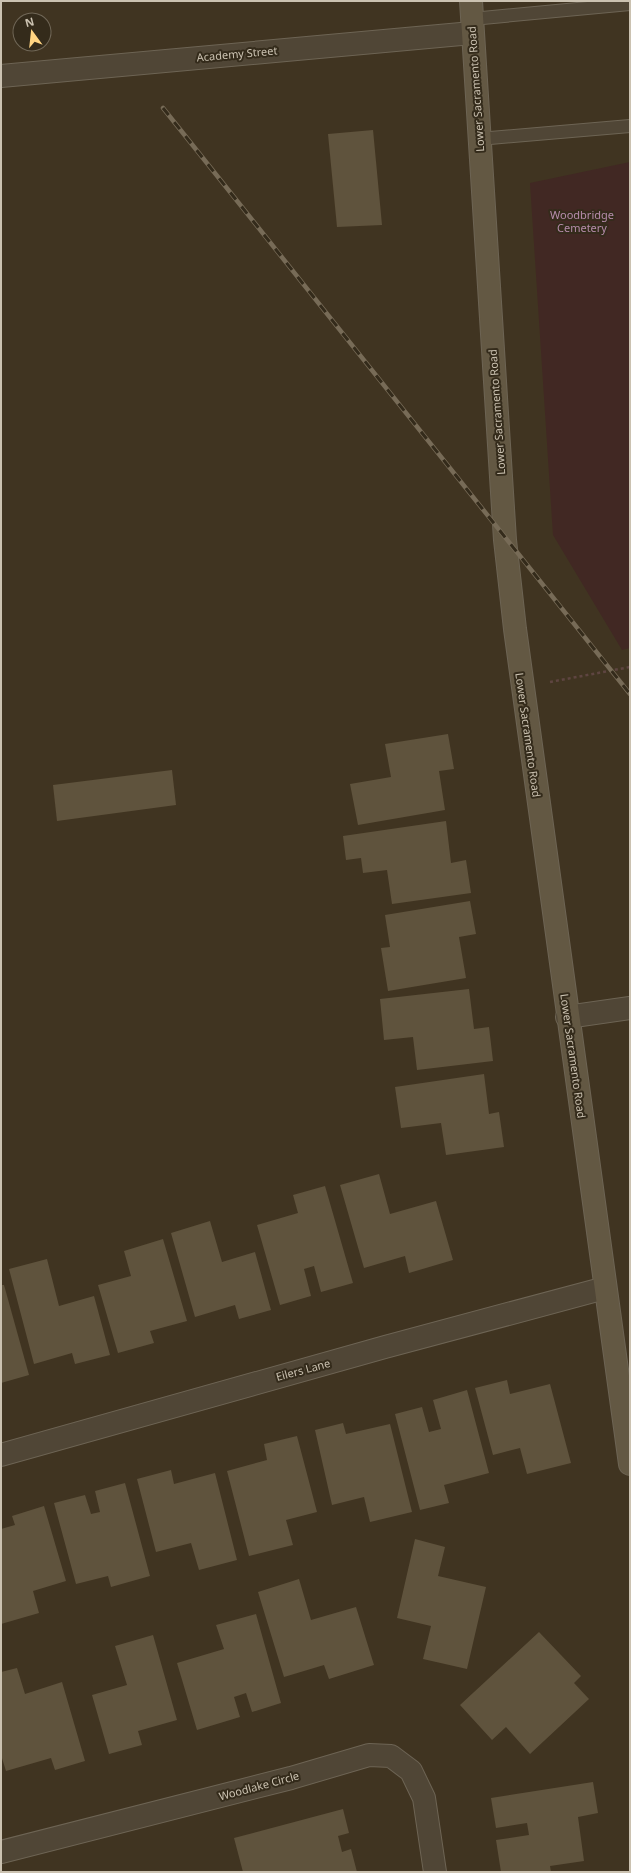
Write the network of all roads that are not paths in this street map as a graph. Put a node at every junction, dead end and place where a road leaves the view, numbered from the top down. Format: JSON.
{"nodes":[{"id":1,"x":630,"y":4,"type":"edge"},
{"id":2,"x":472,"y":18,"type":"edge"},
{"id":3,"x":1,"y":76,"type":"edge"},
{"id":4,"x":630,"y":126,"type":"edge"},
{"id":5,"x":480,"y":139,"type":"junction"},
{"id":6,"x":630,"y":1008,"type":"edge"},
{"id":7,"x":568,"y":1016,"type":"junction"},
{"id":8,"x":605,"y":1288,"type":"junction"},
{"id":9,"x":1,"y":1455,"type":"edge"},
{"id":10,"x":630,"y":1464,"type":"edge"},
{"id":11,"x":1,"y":1852,"type":"edge"},
{"id":12,"x":435,"y":1872,"type":"edge"}],
"edges":[{"from":1,"to":2,"type":"lane"},
{"from":2,"to":3,"type":"street","name":"Academy Street"},
{"from":2,"to":5,"type":"main road","name":"Lower Sacramento Road"},
{"from":4,"to":5,"type":"lane"},
{"from":5,"to":7,"type":"main road","name":"Lower Sacramento Road"},
{"from":6,"to":7,"type":"street"},
{"from":7,"to":8,"type":"main road","name":"Lower Sacramento Road"},
{"from":8,"to":9,"type":"street","name":"Eilers Lane"},
{"from":8,"to":10,"type":"main road","name":"Lower Sacramento Road"},
{"from":11,"to":12,"type":"street","name":"Woodlake Circle"}]}
